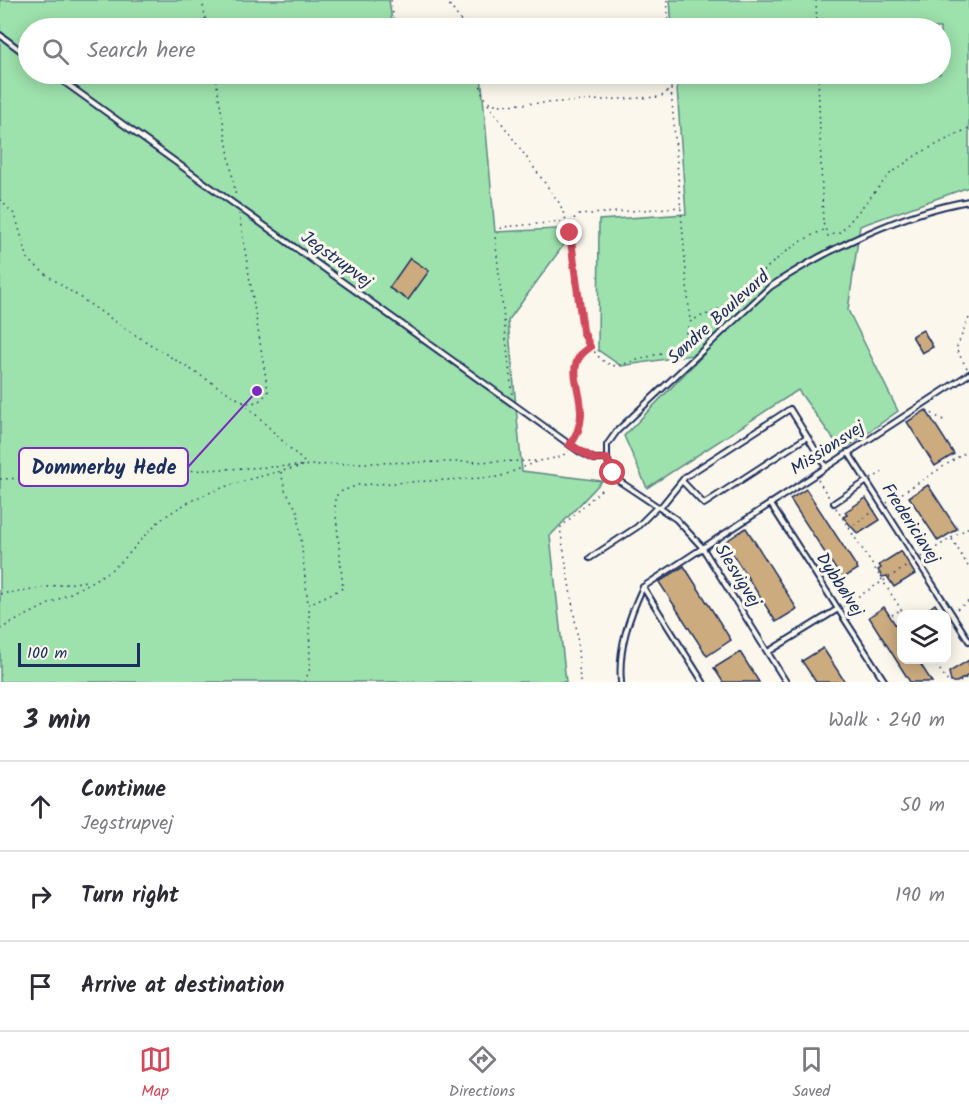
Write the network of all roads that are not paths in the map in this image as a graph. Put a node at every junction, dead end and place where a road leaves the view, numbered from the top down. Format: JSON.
{"nodes":[{"id":1,"x":0,"y":35,"type":"edge"},
{"id":2,"x":18,"y":48,"type":"edge"},
{"id":3,"x":67,"y":84,"type":"edge"},
{"id":4,"x":969,"y":201,"type":"edge"},
{"id":5,"x":969,"y":373,"type":"edge"},
{"id":6,"x":807,"y":436,"type":"junction"},
{"id":7,"x":848,"y":452,"type":"junction"},
{"id":8,"x":607,"y":459,"type":"junction"},
{"id":9,"x":826,"y":467,"type":"junction"},
{"id":10,"x":682,"y":481,"type":"junction"},
{"id":11,"x":867,"y":481,"type":"junction"},
{"id":12,"x":770,"y":503,"type":"junction"},
{"id":13,"x":834,"y":503,"type":"dead end"},
{"id":14,"x":658,"y":507,"type":"junction"},
{"id":15,"x":702,"y":547,"type":"junction"},
{"id":16,"x":590,"y":558,"type":"dead end"},
{"id":17,"x":643,"y":586,"type":"junction"},
{"id":18,"x":838,"y":609,"type":"junction"},
{"id":19,"x":969,"y":641,"type":"edge"},
{"id":20,"x":768,"y":652,"type":"junction"},
{"id":21,"x":621,"y":682,"type":"edge"},
{"id":22,"x":703,"y":682,"type":"edge"},
{"id":23,"x":786,"y":682,"type":"edge"},
{"id":24,"x":885,"y":682,"type":"edge"}],
"edges":[{"from":1,"to":2,"type":"lane"},
{"from":3,"to":8,"type":"lane","name":"Jegstrupvej"},
{"from":4,"to":8,"type":"lane","name":"Søndre Boulevard"},
{"from":5,"to":7,"type":"lane","name":"Missionsvej"},
{"from":6,"to":9,"type":"lane"},
{"from":6,"to":10,"type":"lane"},
{"from":6,"to":10,"type":"lane"},
{"from":7,"to":9,"type":"lane","name":"Missionsvej"},
{"from":7,"to":11,"type":"lane","name":"Fredericiavej"},
{"from":8,"to":14,"type":"lane","name":"Slesvigvej"},
{"from":9,"to":12,"type":"lane","name":"Missionsvej"},
{"from":10,"to":14,"type":"lane"},
{"from":11,"to":13,"type":"lane"},
{"from":11,"to":19,"type":"lane","name":"Fredericiavej"},
{"from":12,"to":15,"type":"lane","name":"Missionsvej"},
{"from":12,"to":18,"type":"lane","name":"Dybbølvej"},
{"from":14,"to":15,"type":"lane","name":"Slesvigvej"},
{"from":14,"to":16,"type":"lane"},
{"from":15,"to":17,"type":"lane","name":"Missionsvej"},
{"from":15,"to":20,"type":"lane","name":"Slesvigvej"},
{"from":17,"to":21,"type":"lane"},
{"from":17,"to":22,"type":"lane"},
{"from":18,"to":20,"type":"lane"},
{"from":18,"to":24,"type":"lane","name":"Dybbølvej"},
{"from":20,"to":23,"type":"lane","name":"Slesvigvej"}]}
